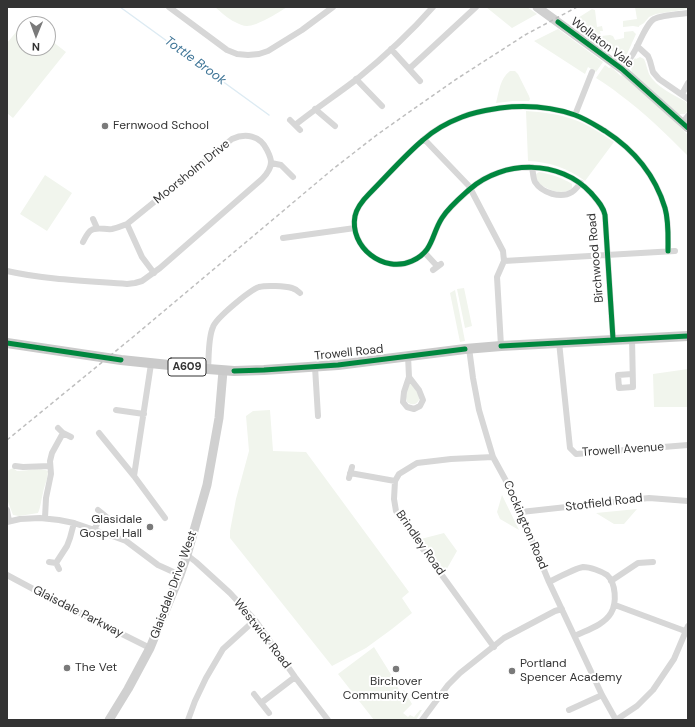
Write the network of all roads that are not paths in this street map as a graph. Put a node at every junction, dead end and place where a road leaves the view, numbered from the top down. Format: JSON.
{"nodes":[{"id":1,"x":169,"y":7,"type":"edge"},
{"id":2,"x":333,"y":7,"type":"edge"},
{"id":3,"x":433,"y":7,"type":"edge"},
{"id":4,"x":476,"y":7,"type":"edge"},
{"id":5,"x":537,"y":7,"type":"edge"},
{"id":6,"x":688,"y":13,"type":"edge"},
{"id":7,"x":637,"y":46,"type":"junction"},
{"id":8,"x":392,"y":49,"type":"junction"},
{"id":9,"x":409,"y":69,"type":"junction"},
{"id":10,"x":622,"y":69,"type":"junction"},
{"id":11,"x":592,"y":72,"type":"dead end"},
{"id":12,"x":356,"y":79,"type":"junction"},
{"id":13,"x":420,"y":81,"type":"dead end"},
{"id":14,"x":688,"y":83,"type":"edge"},
{"id":15,"x":682,"y":94,"type":"junction"},
{"id":16,"x":688,"y":99,"type":"edge"},
{"id":17,"x":382,"y":106,"type":"dead end"},
{"id":18,"x":315,"y":109,"type":"junction"},
{"id":19,"x":575,"y":115,"type":"junction"},
{"id":20,"x":686,"y":122,"type":"edge"},
{"id":21,"x":335,"y":126,"type":"dead end"},
{"id":22,"x":300,"y":130,"type":"dead end"},
{"id":23,"x":424,"y":139,"type":"junction"},
{"id":24,"x":271,"y":163,"type":"junction"},
{"id":25,"x":532,"y":167,"type":"junction"},
{"id":26,"x":293,"y":177,"type":"dead end"},
{"id":27,"x":581,"y":184,"type":"junction"},
{"id":28,"x":470,"y":189,"type":"junction"},
{"id":29,"x":93,"y":219,"type":"dead end"},
{"id":30,"x":127,"y":224,"type":"junction"},
{"id":31,"x":97,"y":228,"type":"junction"},
{"id":32,"x":354,"y":228,"type":"junction"},
{"id":33,"x":283,"y":238,"type":"dead end"},
{"id":34,"x":83,"y":242,"type":"dead end"},
{"id":35,"x":668,"y":250,"type":"junction"},
{"id":36,"x":675,"y":251,"type":"dead end"},
{"id":37,"x":425,"y":253,"type":"junction"},
{"id":38,"x":607,"y":254,"type":"junction"},
{"id":39,"x":504,"y":261,"type":"junction"},
{"id":40,"x":437,"y":266,"type":"dead end"},
{"id":41,"x":7,"y":271,"type":"edge"},
{"id":42,"x":154,"y":273,"type":"junction"},
{"id":43,"x":249,"y":283,"type":"dead end"},
{"id":44,"x":254,"y":289,"type":"junction"},
{"id":45,"x":300,"y":293,"type":"dead end"},
{"id":46,"x":688,"y":336,"type":"edge"},
{"id":47,"x":632,"y":338,"type":"junction"},
{"id":48,"x":612,"y":339,"type":"junction"},
{"id":49,"x":558,"y":342,"type":"junction"},
{"id":50,"x":7,"y":343,"type":"edge"},
{"id":51,"x":501,"y":346,"type":"junction"},
{"id":52,"x":469,"y":348,"type":"junction"},
{"id":53,"x":408,"y":356,"type":"junction"},
{"id":54,"x":151,"y":364,"type":"junction"},
{"id":55,"x":315,"y":367,"type":"junction"},
{"id":56,"x":208,"y":369,"type":"junction"},
{"id":57,"x":223,"y":370,"type":"junction"},
{"id":58,"x":632,"y":374,"type":"dead end"},
{"id":59,"x":409,"y":377,"type":"junction"},
{"id":60,"x":116,"y":410,"type":"dead end"},
{"id":61,"x":144,"y":414,"type":"junction"},
{"id":62,"x":318,"y":416,"type":"dead end"},
{"id":63,"x":58,"y":428,"type":"dead end"},
{"id":64,"x":63,"y":433,"type":"junction"},
{"id":65,"x":100,"y":433,"type":"dead end"},
{"id":66,"x":71,"y":436,"type":"dead end"},
{"id":67,"x":688,"y":445,"type":"edge"},
{"id":68,"x":493,"y":456,"type":"junction"},
{"id":69,"x":14,"y":466,"type":"dead end"},
{"id":70,"x":50,"y":466,"type":"junction"},
{"id":71,"x":350,"y":473,"type":"dead end"},
{"id":72,"x":134,"y":476,"type":"junction"},
{"id":73,"x":395,"y":481,"type":"junction"},
{"id":74,"x":688,"y":501,"type":"edge"},
{"id":75,"x":7,"y":510,"type":"edge"},
{"id":76,"x":521,"y":512,"type":"junction"},
{"id":77,"x":45,"y":518,"type":"junction"},
{"id":78,"x":165,"y":518,"type":"dead end"},
{"id":79,"x":109,"y":519,"type":"dead end"},
{"id":80,"x":8,"y":522,"type":"edge"},
{"id":81,"x":74,"y":523,"type":"junction"},
{"id":82,"x":94,"y":530,"type":"junction"},
{"id":83,"x":187,"y":555,"type":"junction"},
{"id":84,"x":49,"y":562,"type":"dead end"},
{"id":85,"x":653,"y":562,"type":"dead end"},
{"id":86,"x":7,"y":575,"type":"edge"},
{"id":87,"x":180,"y":575,"type":"junction"},
{"id":88,"x":611,"y":581,"type":"junction"},
{"id":89,"x":549,"y":582,"type":"junction"},
{"id":90,"x":615,"y":604,"type":"junction"},
{"id":91,"x":562,"y":609,"type":"junction"},
{"id":92,"x":255,"y":620,"type":"junction"},
{"id":93,"x":687,"y":628,"type":"edge"},
{"id":94,"x":575,"y":636,"type":"junction"},
{"id":95,"x":494,"y":647,"type":"junction"},
{"id":96,"x":150,"y":648,"type":"junction"},
{"id":97,"x":295,"y":677,"type":"junction"},
{"id":98,"x":254,"y":694,"type":"dead end"},
{"id":99,"x":602,"y":694,"type":"junction"},
{"id":100,"x":261,"y":703,"type":"junction"},
{"id":101,"x":569,"y":710,"type":"dead end"},
{"id":102,"x":268,"y":713,"type":"dead end"},
{"id":103,"x":109,"y":720,"type":"edge"},
{"id":104,"x":188,"y":720,"type":"edge"},
{"id":105,"x":328,"y":720,"type":"edge"},
{"id":106,"x":422,"y":720,"type":"edge"},
{"id":107,"x":616,"y":720,"type":"edge"}],
"edges":[{"from":1,"to":2,"type":"street"},
{"from":3,"to":8,"type":"street"},
{"from":4,"to":9,"type":"street"},
{"from":5,"to":10,"type":"street","name":"Wollaton Vale"},
{"from":6,"to":7,"type":"street"},
{"from":7,"to":10,"type":"street"},
{"from":7,"to":15,"type":"street"},
{"from":8,"to":9,"type":"street"},
{"from":8,"to":12,"type":"street"},
{"from":9,"to":13,"type":"street"},
{"from":10,"to":20,"type":"street","name":"Wollaton Vale"},
{"from":11,"to":19,"type":"street"},
{"from":12,"to":17,"type":"street"},
{"from":12,"to":18,"type":"street"},
{"from":14,"to":15,"type":"street"},
{"from":15,"to":16,"type":"street"},
{"from":18,"to":21,"type":"street"},
{"from":18,"to":22,"type":"street"},
{"from":19,"to":23,"type":"street"},
{"from":19,"to":35,"type":"street"},
{"from":23,"to":28,"type":"street"},
{"from":23,"to":32,"type":"street"},
{"from":24,"to":26,"type":"street"},
{"from":24,"to":30,"type":"street","name":"Moorsholm Drive"},
{"from":24,"to":42,"type":"street"},
{"from":25,"to":27,"type":"street","name":"Birchwood Road"},
{"from":25,"to":27,"type":"street"},
{"from":25,"to":28,"type":"street","name":"Birchwood Road"},
{"from":27,"to":38,"type":"street","name":"Birchwood Road"},
{"from":28,"to":37,"type":"street","name":"Birchwood Road"},
{"from":28,"to":39,"type":"street"},
{"from":29,"to":31,"type":"street"},
{"from":30,"to":31,"type":"street","name":"Moorsholm Drive"},
{"from":30,"to":42,"type":"street"},
{"from":31,"to":34,"type":"street"},
{"from":32,"to":33,"type":"street"},
{"from":32,"to":37,"type":"street"},
{"from":35,"to":36,"type":"street"},
{"from":35,"to":38,"type":"street"},
{"from":37,"to":40,"type":"street"},
{"from":38,"to":39,"type":"street"},
{"from":38,"to":48,"type":"street","name":"Birchwood Road"},
{"from":39,"to":51,"type":"street"},
{"from":41,"to":42,"type":"street"},
{"from":43,"to":44,"type":"street"},
{"from":44,"to":45,"type":"street"},
{"from":44,"to":56,"type":"street"},
{"from":46,"to":47,"type":"main road","name":"Trowell Road","number":"A609"},
{"from":47,"to":48,"type":"main road","name":"Trowell Road","number":"A609"},
{"from":47,"to":58,"type":"street"},
{"from":48,"to":49,"type":"main road","name":"Trowell Road","number":"A609"},
{"from":49,"to":51,"type":"main road","name":"Trowell Road","number":"A609"},
{"from":49,"to":67,"type":"street","name":"Trowell Avenue"},
{"from":50,"to":54,"type":"main road","name":"Trowell Road","number":"A609"},
{"from":51,"to":52,"type":"main road","name":"Trowell Road","number":"A609"},
{"from":52,"to":53,"type":"main road","name":"Trowell Road","number":"A609"},
{"from":52,"to":68,"type":"street","name":"Cockington Road"},
{"from":53,"to":55,"type":"main road","name":"Trowell Road","number":"A609"},
{"from":53,"to":59,"type":"street"},
{"from":54,"to":56,"type":"main road","name":"Trowell Road","number":"A609"},
{"from":54,"to":61,"type":"street"},
{"from":55,"to":57,"type":"main road","name":"Trowell Road","number":"A609"},
{"from":55,"to":62,"type":"street"},
{"from":56,"to":57,"type":"main road","name":"Trowell Road","number":"A609"},
{"from":57,"to":83,"type":"street","name":"Glaisdale Drive West"},
{"from":59,"to":59,"type":"street"},
{"from":60,"to":61,"type":"street"},
{"from":61,"to":72,"type":"street"},
{"from":63,"to":64,"type":"street"},
{"from":64,"to":66,"type":"street"},
{"from":64,"to":70,"type":"street"},
{"from":65,"to":72,"type":"street"},
{"from":68,"to":73,"type":"street"},
{"from":68,"to":76,"type":"street","name":"Cockington Road"},
{"from":69,"to":70,"type":"street"},
{"from":70,"to":77,"type":"street"},
{"from":71,"to":73,"type":"street"},
{"from":72,"to":78,"type":"street"},
{"from":73,"to":95,"type":"street","name":"Brindley Road"},
{"from":74,"to":76,"type":"street","name":"Stotfield Road"},
{"from":75,"to":80,"type":"street"},
{"from":76,"to":89,"type":"street","name":"Cockington Road"},
{"from":77,"to":80,"type":"street"},
{"from":77,"to":81,"type":"street"},
{"from":79,"to":82,"type":"street"},
{"from":81,"to":82,"type":"street"},
{"from":81,"to":84,"type":"street"},
{"from":82,"to":87,"type":"street"},
{"from":83,"to":87,"type":"street","name":"Glaisdale Drive West"},
{"from":83,"to":92,"type":"street","name":"Westwick Road"},
{"from":85,"to":88,"type":"street"},
{"from":86,"to":96,"type":"street","name":"Glaisdale Parkway"},
{"from":87,"to":96,"type":"street","name":"Glaisdale Drive West"},
{"from":88,"to":89,"type":"street"},
{"from":88,"to":90,"type":"street"},
{"from":89,"to":91,"type":"street","name":"Cockington Road"},
{"from":90,"to":93,"type":"street"},
{"from":90,"to":94,"type":"street"},
{"from":91,"to":94,"type":"street","name":"Cockington Road"},
{"from":91,"to":95,"type":"street"},
{"from":92,"to":97,"type":"street","name":"Westwick Road"},
{"from":92,"to":104,"type":"street"},
{"from":93,"to":107,"type":"street"},
{"from":94,"to":99,"type":"street","name":"Cockington Road"},
{"from":95,"to":106,"type":"street"},
{"from":96,"to":103,"type":"street","name":"Glaisdale Drive West"},
{"from":97,"to":100,"type":"street"},
{"from":97,"to":105,"type":"street","name":"Westwick Road"},
{"from":98,"to":100,"type":"street"},
{"from":99,"to":101,"type":"street"},
{"from":99,"to":107,"type":"street","name":"Cockington Road"},
{"from":100,"to":102,"type":"street"}]}
